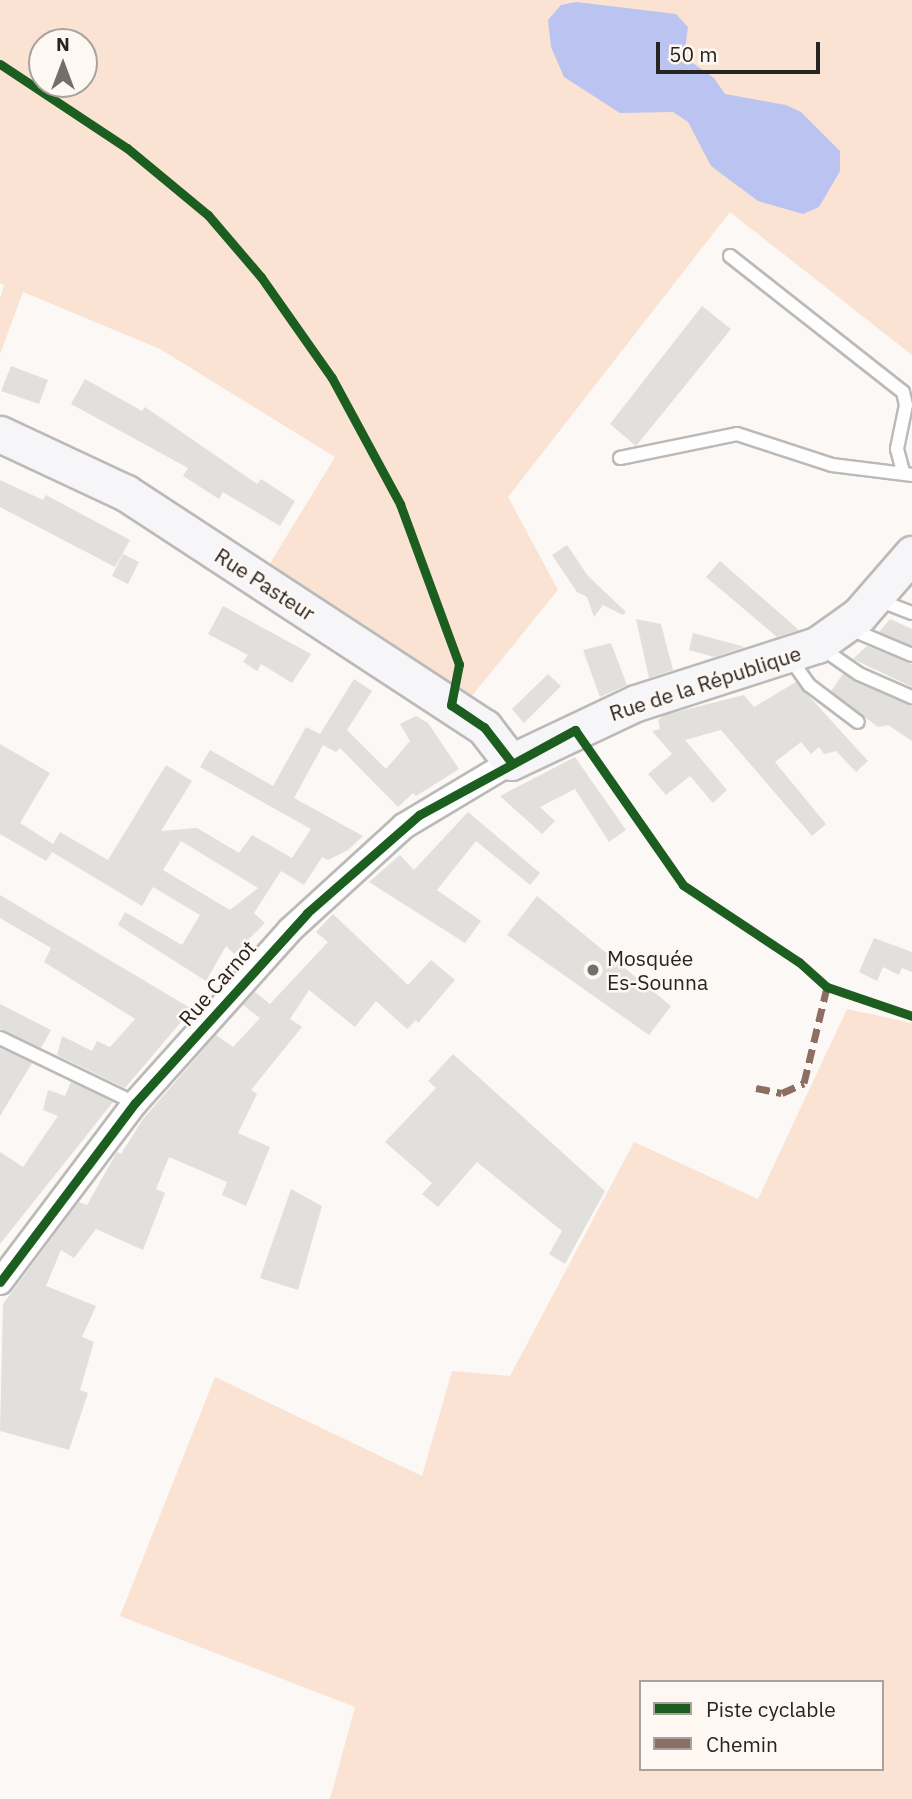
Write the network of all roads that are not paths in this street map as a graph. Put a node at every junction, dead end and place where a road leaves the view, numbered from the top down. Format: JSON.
{"nodes":[{"id":1,"x":730,"y":256,"type":"dead end"},
{"id":2,"x":0,"y":434,"type":"edge"},
{"id":3,"x":620,"y":458,"type":"dead end"},
{"id":4,"x":907,"y":473,"type":"edge"},
{"id":5,"x":898,"y":577,"type":"edge"},
{"id":6,"x":912,"y":614,"type":"edge"},
{"id":7,"x":817,"y":643,"type":"junction"},
{"id":8,"x":912,"y":655,"type":"edge"},
{"id":9,"x":912,"y":697,"type":"edge"},
{"id":10,"x":858,"y":722,"type":"dead end"},
{"id":11,"x":511,"y":762,"type":"junction"},
{"id":12,"x":0,"y":1038,"type":"edge"},
{"id":13,"x":135,"y":1103,"type":"junction"},
{"id":14,"x":0,"y":1282,"type":"edge"}],
"edges":[{"from":1,"to":4,"type":"lane"},
{"from":2,"to":11,"type":"street","name":"Rue Pasteur"},
{"from":3,"to":4,"type":"lane"},
{"from":5,"to":6,"type":"lane"},
{"from":5,"to":7,"type":"street","name":"Rue de la République"},
{"from":7,"to":8,"type":"lane"},
{"from":7,"to":9,"type":"lane"},
{"from":7,"to":10,"type":"lane"},
{"from":7,"to":11,"type":"street","name":"Rue de la République"},
{"from":11,"to":13,"type":"street","name":"Rue Carnot"},
{"from":12,"to":13,"type":"lane"},
{"from":13,"to":14,"type":"street","name":"Rue Carnot"}]}
